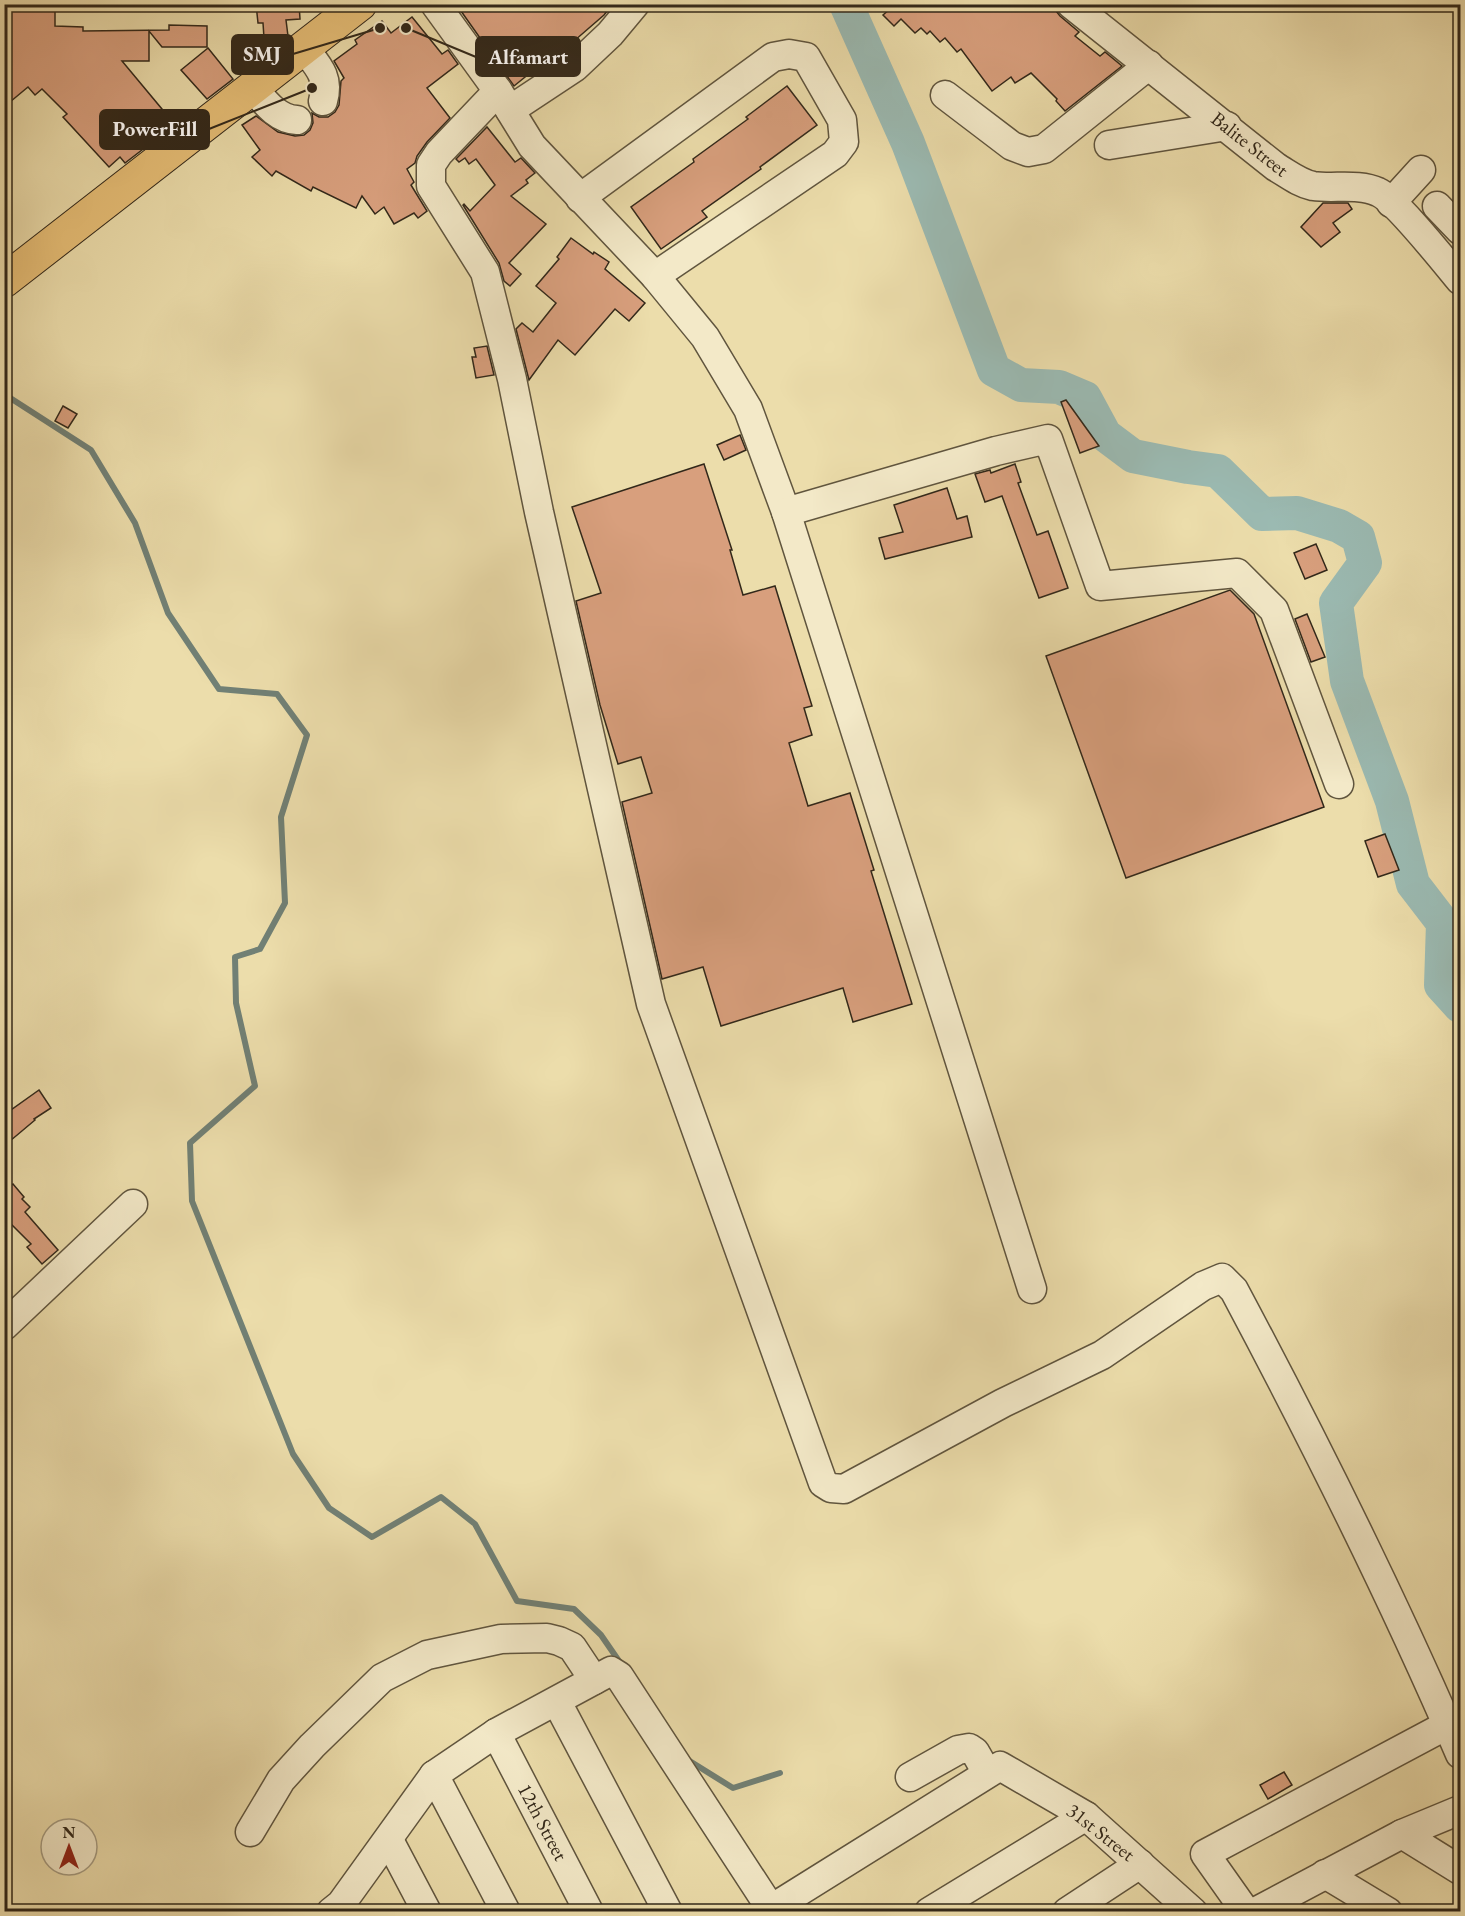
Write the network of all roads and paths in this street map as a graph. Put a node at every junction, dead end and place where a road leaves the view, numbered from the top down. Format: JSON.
{"nodes":[{"id":1,"x":360,"y":4,"type":"edge"},
{"id":2,"x":435,"y":4,"type":"edge"},
{"id":3,"x":635,"y":4,"type":"edge"},
{"id":4,"x":1071,"y":4,"type":"edge"},
{"id":5,"x":304,"y":48,"type":"junction"},
{"id":6,"x":1149,"y":65,"type":"junction"},
{"id":7,"x":253,"y":88,"type":"junction"},
{"id":8,"x":945,"y":95,"type":"dead end"},
{"id":9,"x":504,"y":100,"type":"junction"},
{"id":10,"x":323,"y":101,"type":"dead end"},
{"id":11,"x":297,"y":120,"type":"dead end"},
{"id":12,"x":1227,"y":126,"type":"junction"},
{"id":13,"x":1108,"y":145,"type":"dead end"},
{"id":14,"x":1421,"y":170,"type":"dead end"},
{"id":15,"x":580,"y":198,"type":"junction"},
{"id":16,"x":1391,"y":202,"type":"junction"},
{"id":17,"x":1437,"y":206,"type":"dead end"},
{"id":18,"x":1461,"y":230,"type":"edge"},
{"id":19,"x":655,"y":276,"type":"junction"},
{"id":20,"x":1461,"y":280,"type":"edge"},
{"id":21,"x":4,"y":282,"type":"edge"},
{"id":22,"x":786,"y":512,"type":"junction"},
{"id":23,"x":1340,"y":784,"type":"dead end"},
{"id":24,"x":133,"y":1204,"type":"dead end"},
{"id":25,"x":1032,"y":1289,"type":"dead end"},
{"id":26,"x":4,"y":1326,"type":"edge"},
{"id":27,"x":594,"y":1680,"type":"junction"},
{"id":28,"x":557,"y":1702,"type":"junction"},
{"id":29,"x":1454,"y":1721,"type":"edge"},
{"id":30,"x":496,"y":1733,"type":"junction"},
{"id":31,"x":1461,"y":1754,"type":"edge"},
{"id":32,"x":994,"y":1769,"type":"junction"},
{"id":33,"x":434,"y":1775,"type":"junction"},
{"id":34,"x":910,"y":1777,"type":"dead end"},
{"id":35,"x":1461,"y":1810,"type":"edge"},
{"id":36,"x":1086,"y":1816,"type":"junction"},
{"id":37,"x":250,"y":1832,"type":"dead end"},
{"id":38,"x":1402,"y":1834,"type":"junction"},
{"id":39,"x":389,"y":1840,"type":"junction"},
{"id":40,"x":1140,"y":1864,"type":"junction"},
{"id":41,"x":1461,"y":1870,"type":"edge"},
{"id":42,"x":1325,"y":1874,"type":"junction"},
{"id":43,"x":339,"y":1909,"type":"edge"},
{"id":44,"x":772,"y":1910,"type":"edge"},
{"id":45,"x":427,"y":1911,"type":"edge"},
{"id":46,"x":506,"y":1911,"type":"edge"},
{"id":47,"x":589,"y":1911,"type":"edge"},
{"id":48,"x":668,"y":1911,"type":"edge"},
{"id":49,"x":929,"y":1911,"type":"edge"},
{"id":50,"x":1067,"y":1911,"type":"edge"},
{"id":51,"x":1193,"y":1911,"type":"edge"},
{"id":52,"x":1246,"y":1911,"type":"edge"},
{"id":53,"x":1256,"y":1911,"type":"edge"},
{"id":54,"x":1388,"y":1911,"type":"edge"}],
"edges":[{"from":1,"to":5,"type":"main road"},
{"from":2,"to":9,"type":"street"},
{"from":3,"to":9,"type":"street"},
{"from":4,"to":6,"type":"street","name":"Balite Street"},
{"from":5,"to":7,"type":"main road"},
{"from":5,"to":10,"type":"street"},
{"from":6,"to":8,"type":"street"},
{"from":6,"to":12,"type":"street","name":"Balite Street"},
{"from":7,"to":11,"type":"street"},
{"from":7,"to":21,"type":"main road"},
{"from":9,"to":15,"type":"street"},
{"from":9,"to":29,"type":"street"},
{"from":12,"to":13,"type":"street"},
{"from":12,"to":16,"type":"street","name":"Balite Street"},
{"from":14,"to":16,"type":"street"},
{"from":15,"to":19,"type":"street"},
{"from":15,"to":19,"type":"street"},
{"from":16,"to":20,"type":"street","name":"Balite Street"},
{"from":17,"to":18,"type":"street"},
{"from":19,"to":22,"type":"street"},
{"from":22,"to":23,"type":"street"},
{"from":22,"to":25,"type":"street"},
{"from":24,"to":26,"type":"street"},
{"from":27,"to":28,"type":"street"},
{"from":27,"to":37,"type":"street"},
{"from":27,"to":44,"type":"street"},
{"from":28,"to":30,"type":"street"},
{"from":28,"to":48,"type":"street"},
{"from":29,"to":31,"type":"street"},
{"from":29,"to":52,"type":"street"},
{"from":30,"to":33,"type":"street"},
{"from":30,"to":47,"type":"street","name":"12th Street"},
{"from":32,"to":34,"type":"street"},
{"from":32,"to":36,"type":"street","name":"31st Street"},
{"from":32,"to":44,"type":"street"},
{"from":33,"to":39,"type":"street"},
{"from":33,"to":46,"type":"street"},
{"from":35,"to":38,"type":"street"},
{"from":36,"to":40,"type":"street","name":"31st Street"},
{"from":36,"to":49,"type":"street"},
{"from":38,"to":41,"type":"street"},
{"from":38,"to":42,"type":"street"},
{"from":39,"to":43,"type":"street"},
{"from":39,"to":45,"type":"street"},
{"from":40,"to":50,"type":"street"},
{"from":40,"to":51,"type":"street","name":"31st Street"},
{"from":42,"to":53,"type":"street"},
{"from":42,"to":54,"type":"street"}]}
